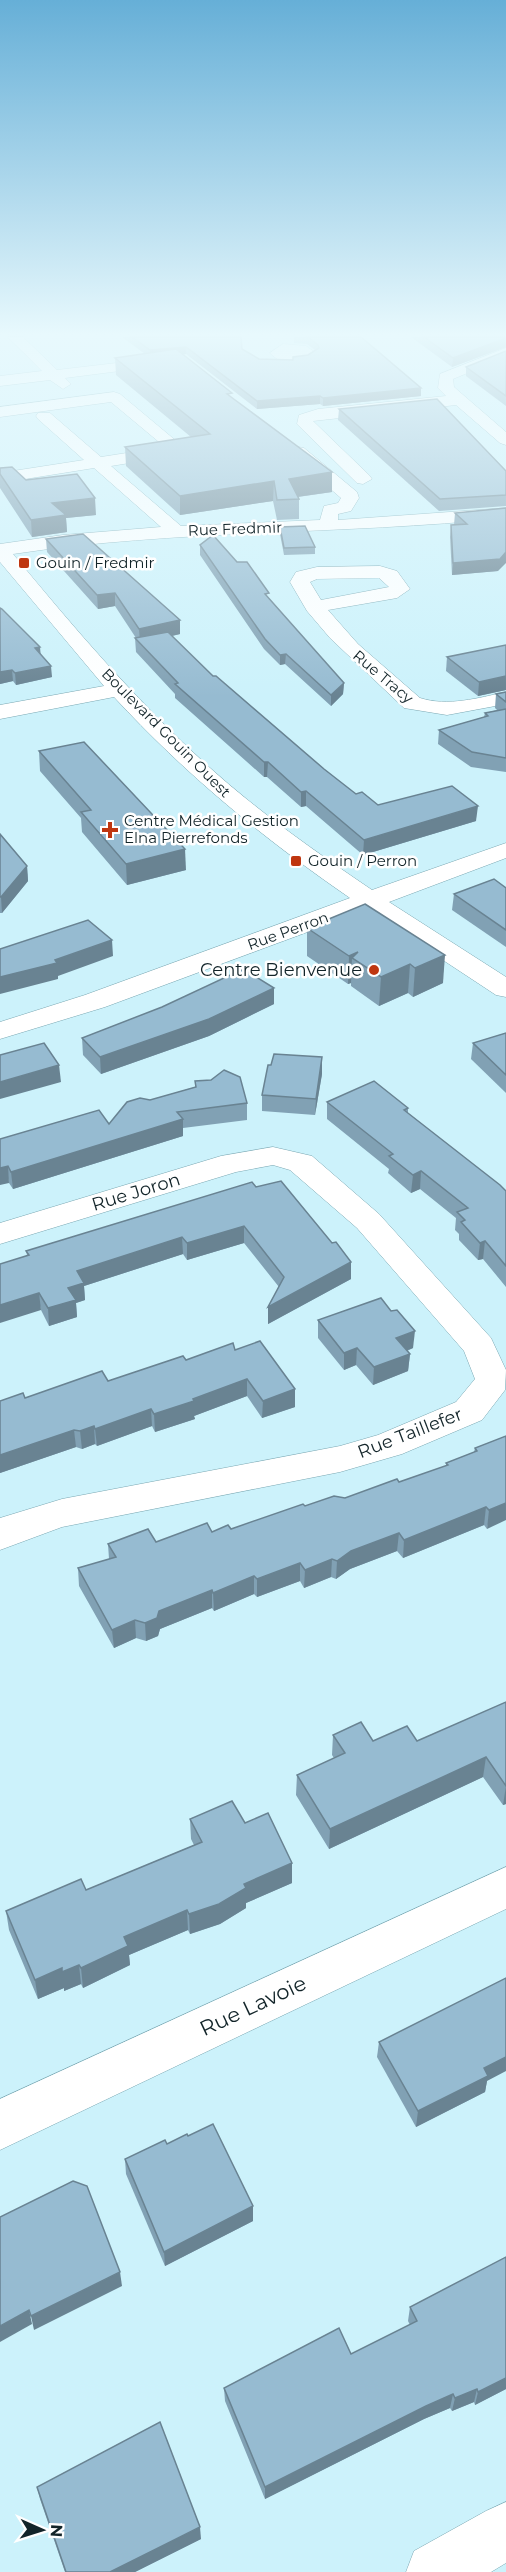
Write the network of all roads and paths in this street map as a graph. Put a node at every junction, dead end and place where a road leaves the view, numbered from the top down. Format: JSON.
{"nodes":[{"id":1,"x":93,"y":457,"type":"edge"},
{"id":2,"x":136,"y":457,"type":"edge"},
{"id":3,"x":303,"y":457,"type":"edge"},
{"id":4,"x":340,"y":457,"type":"edge"},
{"id":5,"x":100,"y":463,"type":"junction"},
{"id":6,"x":1,"y":476,"type":"edge"},
{"id":7,"x":372,"y":509,"type":"junction"},
{"id":8,"x":506,"y":513,"type":"edge"},
{"id":9,"x":328,"y":525,"type":"junction"},
{"id":10,"x":176,"y":531,"type":"junction"},
{"id":11,"x":0,"y":550,"type":"edge"},
{"id":12,"x":314,"y":607,"type":"dead end"},
{"id":13,"x":120,"y":689,"type":"junction"},
{"id":14,"x":506,"y":698,"type":"edge"},
{"id":15,"x":0,"y":712,"type":"edge"},
{"id":16,"x":506,"y":849,"type":"edge"},
{"id":17,"x":370,"y":900,"type":"junction"},
{"id":18,"x":506,"y":989,"type":"edge"},
{"id":19,"x":0,"y":1031,"type":"edge"},
{"id":20,"x":273,"y":1156,"type":"joint"},
{"id":21,"x":0,"y":1234,"type":"edge"},
{"id":22,"x":0,"y":1535,"type":"edge"},
{"id":23,"x":506,"y":1887,"type":"edge"},
{"id":24,"x":0,"y":2125,"type":"edge"},
{"id":25,"x":506,"y":2531,"type":"edge"},
{"id":26,"x":435,"y":2572,"type":"edge"}],
"edges":[{"from":1,"to":5,"type":"street"},
{"from":2,"to":5,"type":"street"},
{"from":3,"to":9,"type":"street"},
{"from":4,"to":7,"type":"street"},
{"from":5,"to":6,"type":"street"},
{"from":5,"to":10,"type":"street"},
{"from":7,"to":8,"type":"street","name":"Rue Fredmir"},
{"from":7,"to":9,"type":"street","name":"Rue Fredmir"},
{"from":9,"to":10,"type":"street","name":"Rue Fredmir"},
{"from":10,"to":11,"type":"street","name":"Rue Fredmir"},
{"from":11,"to":13,"type":"street","name":"Boulevard Gouin Ouest"},
{"from":12,"to":14,"type":"street","name":"Rue Tracy"},
{"from":13,"to":15,"type":"street"},
{"from":13,"to":17,"type":"street","name":"Boulevard Gouin Ouest"},
{"from":16,"to":17,"type":"street","name":"Rue Perron"},
{"from":17,"to":18,"type":"street","name":"Boulevard Gouin Ouest"},
{"from":17,"to":19,"type":"street","name":"Rue Perron"},
{"from":20,"to":21,"type":"street","name":"Rue Joron"},
{"from":20,"to":22,"type":"street","name":"Rue Taillefer"},
{"from":23,"to":24,"type":"street","name":"Rue Lavoie"},
{"from":25,"to":26,"type":"street"}]}
